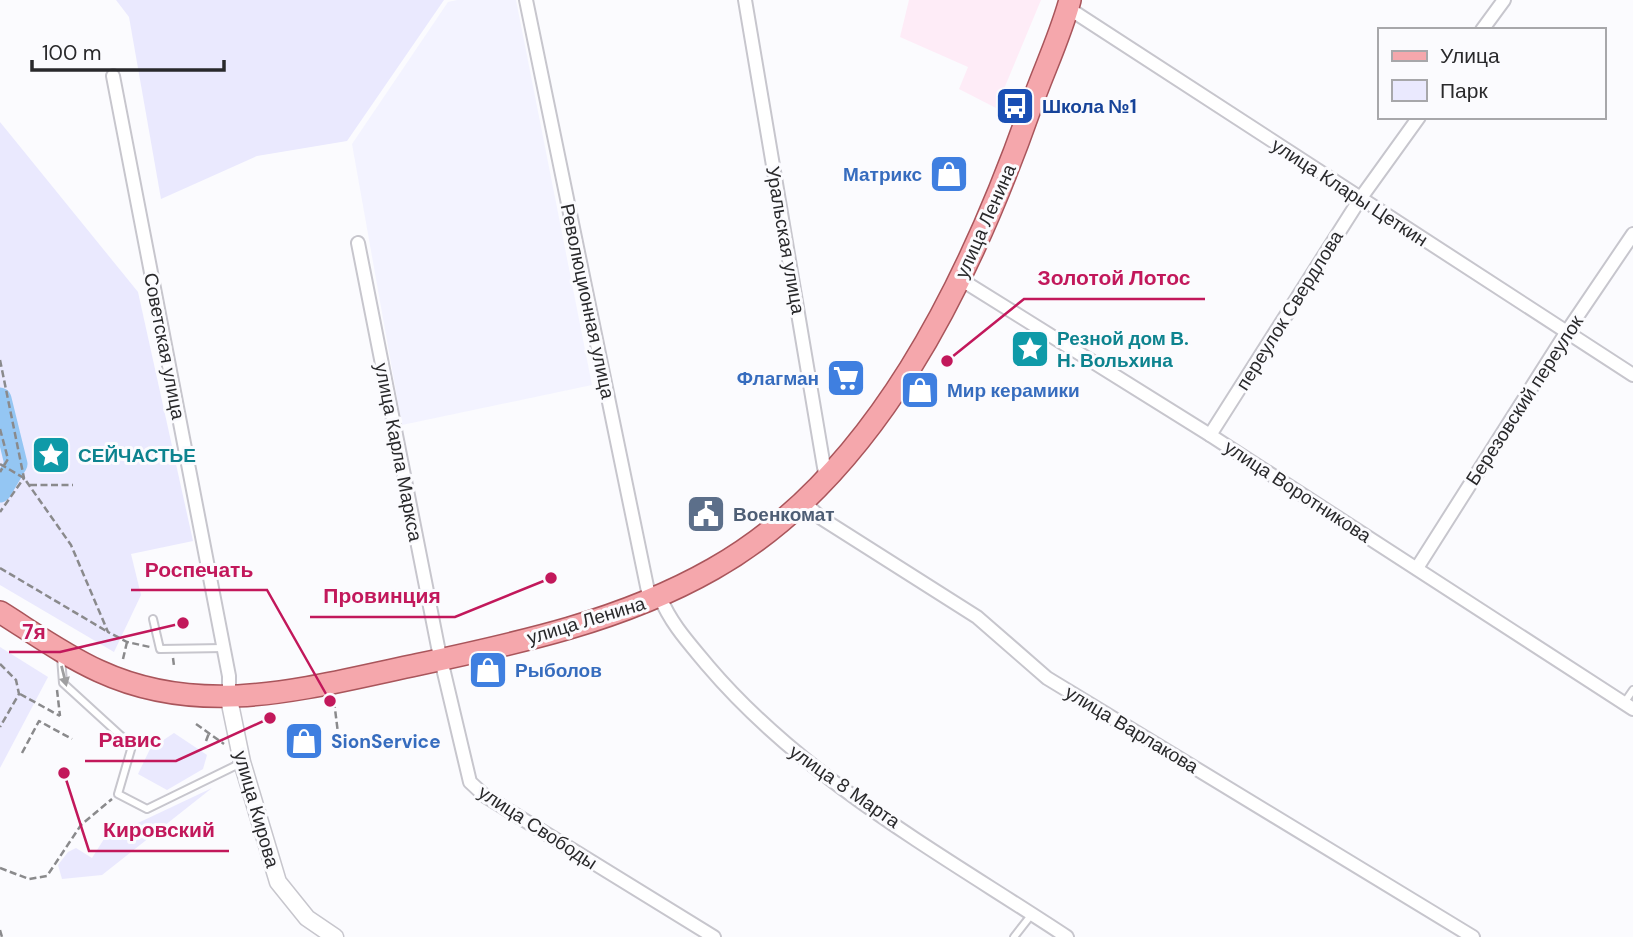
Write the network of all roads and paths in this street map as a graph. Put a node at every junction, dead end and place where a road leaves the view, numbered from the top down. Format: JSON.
{"nodes":[{"id":1,"x":526,"y":0,"type":"edge"},
{"id":2,"x":745,"y":0,"type":"edge"},
{"id":3,"x":1504,"y":0,"type":"edge"},
{"id":4,"x":1069,"y":4,"type":"edge"},
{"id":5,"x":1483,"y":28,"type":"edge"},
{"id":6,"x":113,"y":76,"type":"dead end"},
{"id":7,"x":1418,"y":119,"type":"edge"},
{"id":8,"x":1360,"y":198,"type":"junction"},
{"id":9,"x":1633,"y":234,"type":"edge"},
{"id":10,"x":358,"y":243,"type":"dead end"},
{"id":11,"x":960,"y":279,"type":"junction"},
{"id":12,"x":1566,"y":333,"type":"junction"},
{"id":13,"x":0,"y":360,"type":"edge"},
{"id":14,"x":1633,"y":374,"type":"edge"},
{"id":15,"x":0,"y":429,"type":"edge"},
{"id":16,"x":1210,"y":435,"type":"junction"},
{"id":17,"x":2,"y":465,"type":"edge"},
{"id":18,"x":0,"y":472,"type":"edge"},
{"id":19,"x":24,"y":478,"type":"junction"},
{"id":20,"x":827,"y":481,"type":"junction"},
{"id":21,"x":30,"y":485,"type":"junction"},
{"id":22,"x":74,"y":485,"type":"dead end"},
{"id":23,"x":804,"y":503,"type":"junction"},
{"id":24,"x":0,"y":512,"type":"edge"},
{"id":25,"x":0,"y":568,"type":"edge"},
{"id":26,"x":1417,"y":568,"type":"junction"},
{"id":27,"x":655,"y":599,"type":"junction"},
{"id":28,"x":0,"y":611,"type":"edge"},
{"id":29,"x":153,"y":619,"type":"dead end"},
{"id":30,"x":108,"y":632,"type":"junction"},
{"id":31,"x":127,"y":642,"type":"junction"},
{"id":32,"x":224,"y":648,"type":"junction"},
{"id":33,"x":160,"y":649,"type":"junction"},
{"id":34,"x":60,"y":650,"type":"junction"},
{"id":35,"x":173,"y":658,"type":"dead end"},
{"id":36,"x":123,"y":659,"type":"dead end"},
{"id":37,"x":441,"y":660,"type":"junction"},
{"id":38,"x":0,"y":664,"type":"edge"},
{"id":39,"x":174,"y":666,"type":"dead end"},
{"id":40,"x":1633,"y":690,"type":"edge"},
{"id":41,"x":19,"y":694,"type":"junction"},
{"id":42,"x":229,"y":699,"type":"junction"},
{"id":43,"x":334,"y":701,"type":"dead end"},
{"id":44,"x":1629,"y":706,"type":"edge"},
{"id":45,"x":60,"y":716,"type":"dead end"},
{"id":46,"x":196,"y":724,"type":"dead end"},
{"id":47,"x":0,"y":727,"type":"edge"},
{"id":48,"x":209,"y":733,"type":"junction"},
{"id":49,"x":72,"y":739,"type":"dead end"},
{"id":50,"x":206,"y":741,"type":"dead end"},
{"id":51,"x":339,"y":741,"type":"dead end"},
{"id":52,"x":22,"y":752,"type":"dead end"},
{"id":53,"x":239,"y":764,"type":"junction"},
{"id":54,"x":118,"y":794,"type":"junction"},
{"id":55,"x":0,"y":868,"type":"edge"},
{"id":56,"x":1032,"y":914,"type":"junction"},
{"id":57,"x":0,"y":930,"type":"edge"},
{"id":58,"x":2,"y":937,"type":"edge"},
{"id":59,"x":335,"y":937,"type":"edge"},
{"id":60,"x":715,"y":937,"type":"edge"},
{"id":61,"x":1014,"y":937,"type":"edge"},
{"id":62,"x":1067,"y":937,"type":"edge"},
{"id":63,"x":1473,"y":937,"type":"edge"}],
"edges":[{"from":1,"to":27,"type":"street","name":"Революционная улица"},
{"from":2,"to":20,"type":"street","name":"Уральская улица"},
{"from":3,"to":5,"type":"street"},
{"from":4,"to":8,"type":"street","name":"улица Клары Цеткин"},
{"from":4,"to":11,"type":"main road","name":"улица Ленина"},
{"from":6,"to":32,"type":"street","name":"Советская улица"},
{"from":7,"to":8,"type":"street","name":"переулок Свердлова"},
{"from":8,"to":12,"type":"street","name":"улица Клары Цеткин"},
{"from":8,"to":16,"type":"street","name":"переулок Свердлова"},
{"from":9,"to":12,"type":"street","name":"Березовский переулок"},
{"from":10,"to":37,"type":"street","name":"улица Карла Маркса"},
{"from":11,"to":16,"type":"street","name":"улица Воротникова"},
{"from":11,"to":20,"type":"main road","name":"улица Ленина"},
{"from":12,"to":14,"type":"street","name":"улица Клары Цеткин"},
{"from":12,"to":26,"type":"street","name":"Березовский переулок"},
{"from":13,"to":19,"type":"path"},
{"from":15,"to":17,"type":"path"},
{"from":16,"to":26,"type":"street","name":"улица Воротникова"},
{"from":17,"to":18,"type":"path"},
{"from":17,"to":19,"type":"path"},
{"from":19,"to":21,"type":"path"},
{"from":19,"to":24,"type":"path"},
{"from":20,"to":23,"type":"main road","name":"улица Ленина"},
{"from":21,"to":22,"type":"path"},
{"from":21,"to":30,"type":"path"},
{"from":23,"to":27,"type":"main road","name":"улица Ленина"},
{"from":23,"to":63,"type":"street","name":"улица Варлакова"},
{"from":25,"to":30,"type":"path"},
{"from":26,"to":44,"type":"street","name":"улица Воротникова"},
{"from":27,"to":37,"type":"main road","name":"улица Ленина"},
{"from":27,"to":56,"type":"street","name":"улица 8 Марта"},
{"from":28,"to":34,"type":"main road","name":"улица Ленина"},
{"from":29,"to":33,"type":"lane"},
{"from":30,"to":31,"type":"path"},
{"from":31,"to":33,"type":"path"},
{"from":31,"to":36,"type":"path"},
{"from":32,"to":33,"type":"lane"},
{"from":32,"to":42,"type":"street","name":"Советская улица"},
{"from":34,"to":42,"type":"main road","name":"улица Ленина"},
{"from":34,"to":54,"type":"lane","one_way":true},
{"from":35,"to":39,"type":"path"},
{"from":37,"to":42,"type":"main road","name":"улица Ленина"},
{"from":37,"to":60,"type":"street","name":"улица Свободы"},
{"from":38,"to":41,"type":"path"},
{"from":40,"to":44,"type":"lane"},
{"from":41,"to":45,"type":"path"},
{"from":41,"to":47,"type":"path"},
{"from":42,"to":53,"type":"street","name":"улица Кирова"},
{"from":43,"to":51,"type":"path"},
{"from":46,"to":48,"type":"path"},
{"from":48,"to":50,"type":"path"},
{"from":48,"to":53,"type":"path"},
{"from":49,"to":52,"type":"path"},
{"from":53,"to":54,"type":"lane"},
{"from":53,"to":59,"type":"street","name":"улица Кирова"},
{"from":54,"to":55,"type":"path"},
{"from":56,"to":61,"type":"lane"},
{"from":56,"to":62,"type":"street","name":"улица 8 Марта"},
{"from":57,"to":58,"type":"path"}]}
